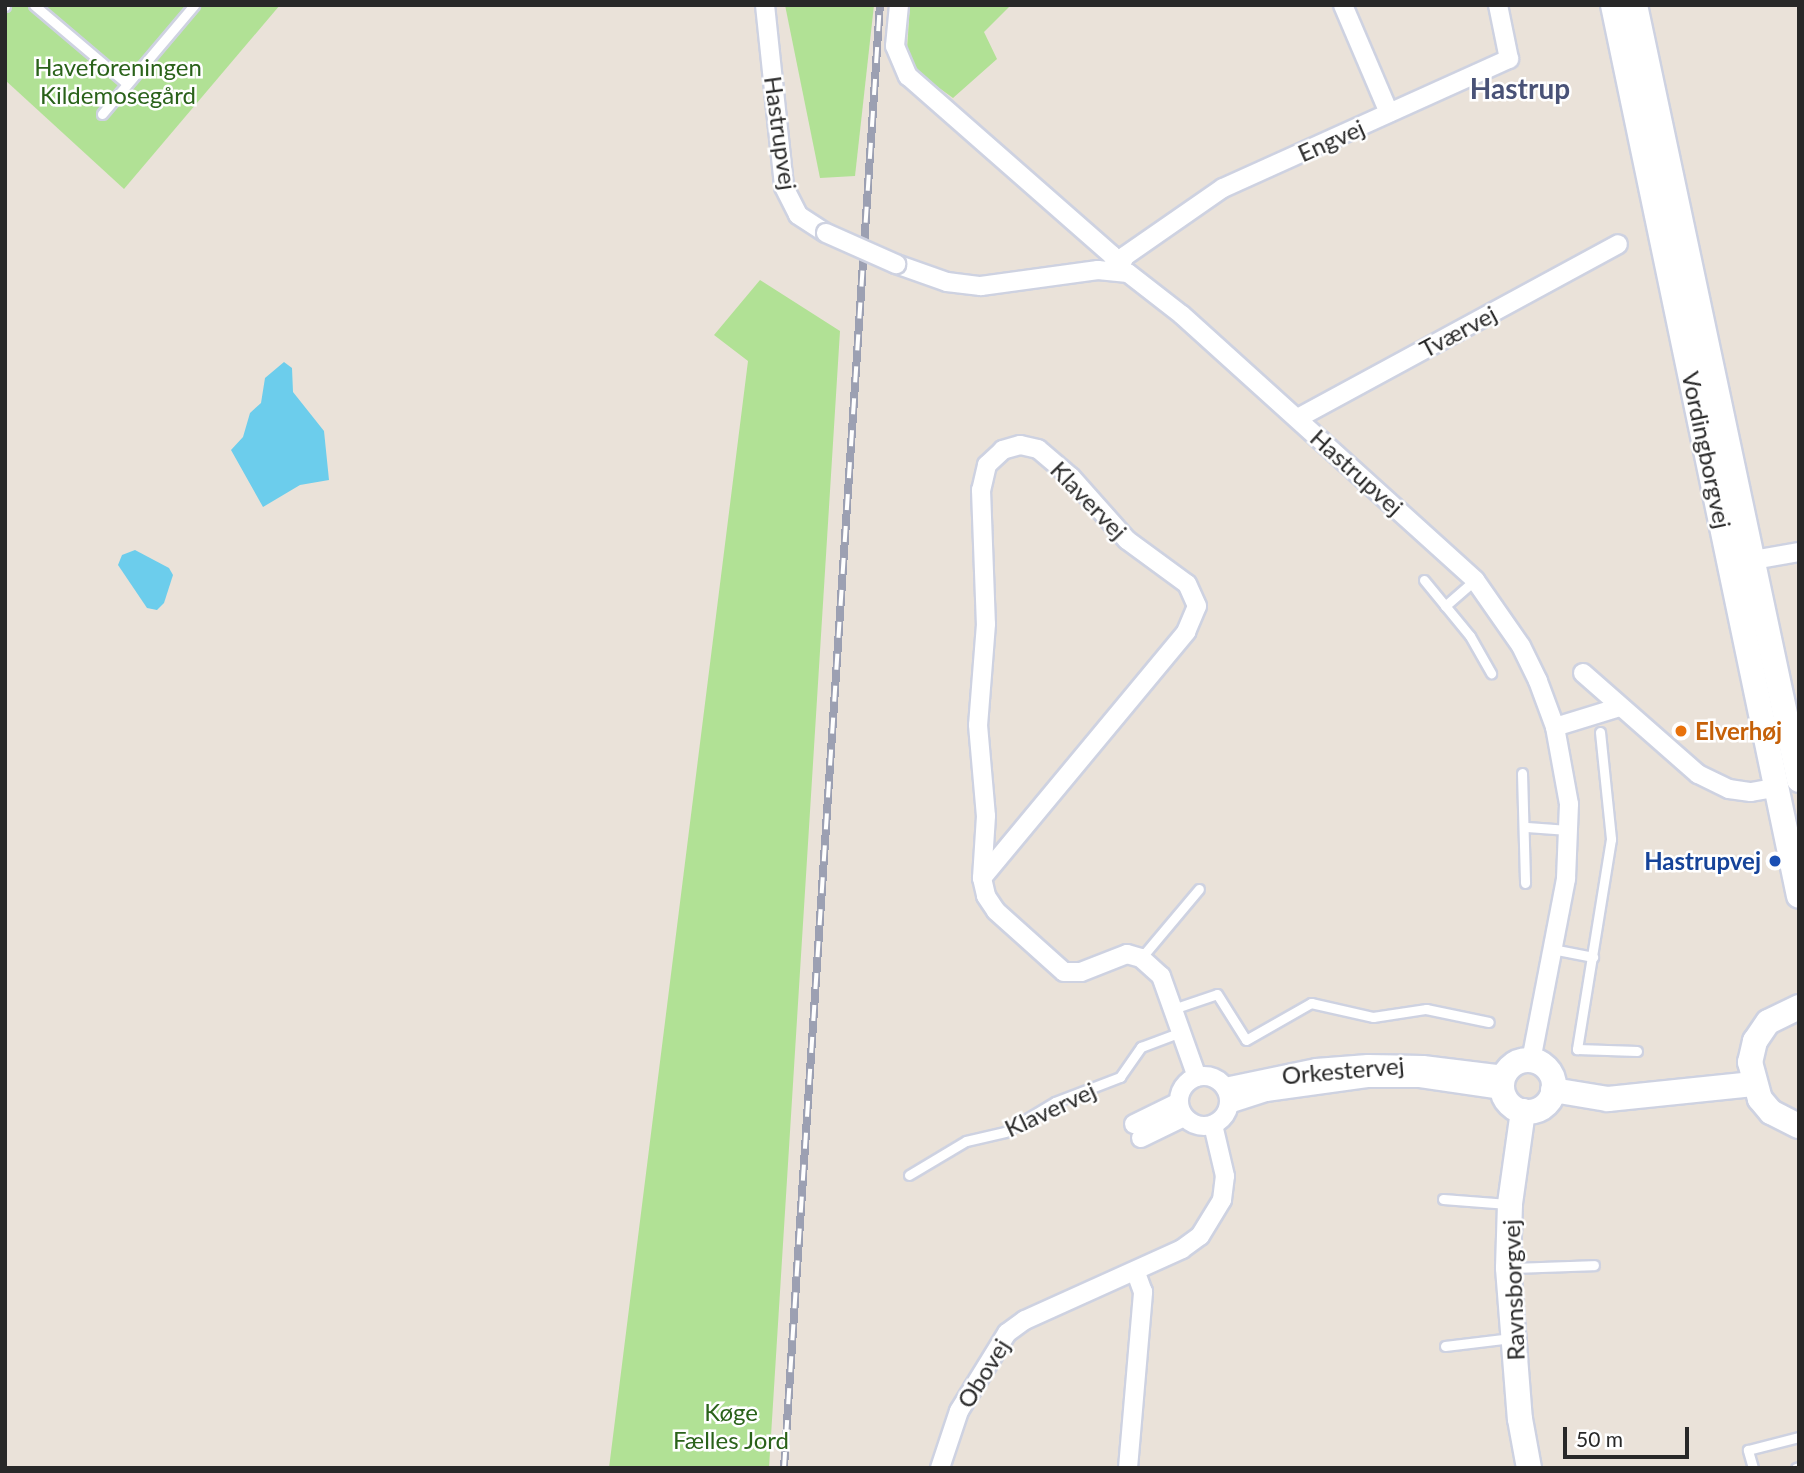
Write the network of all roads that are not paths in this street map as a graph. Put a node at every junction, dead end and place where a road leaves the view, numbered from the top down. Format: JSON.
{"nodes":[{"id":1,"x":34,"y":5,"type":"edge"},
{"id":2,"x":194,"y":5,"type":"edge"},
{"id":3,"x":765,"y":5,"type":"edge"},
{"id":4,"x":899,"y":5,"type":"edge"},
{"id":5,"x":1343,"y":5,"type":"edge"},
{"id":6,"x":1498,"y":5,"type":"edge"},
{"id":7,"x":1614,"y":5,"type":"edge"},
{"id":8,"x":1635,"y":5,"type":"edge"},
{"id":9,"x":127,"y":84,"type":"junction"},
{"id":10,"x":1389,"y":113,"type":"junction"},
{"id":11,"x":102,"y":114,"type":"dead end"},
{"id":12,"x":1618,"y":244,"type":"dead end"},
{"id":13,"x":1119,"y":269,"type":"junction"},
{"id":14,"x":1298,"y":418,"type":"junction"},
{"id":15,"x":1799,"y":552,"type":"edge"},
{"id":16,"x":1753,"y":560,"type":"junction"},
{"id":17,"x":1424,"y":580,"type":"dead end"},
{"id":18,"x":1475,"y":580,"type":"junction"},
{"id":19,"x":1446,"y":606,"type":"junction"},
{"id":20,"x":1491,"y":673,"type":"dead end"},
{"id":21,"x":1583,"y":673,"type":"dead end"},
{"id":22,"x":1620,"y":707,"type":"junction"},
{"id":23,"x":1555,"y":727,"type":"junction"},
{"id":24,"x":1600,"y":732,"type":"dead end"},
{"id":25,"x":1522,"y":773,"type":"dead end"},
{"id":26,"x":1789,"y":784,"type":"edge"},
{"id":27,"x":1527,"y":827,"type":"junction"},
{"id":28,"x":1568,"y":830,"type":"junction"},
{"id":29,"x":982,"y":878,"type":"junction"},
{"id":30,"x":1525,"y":883,"type":"dead end"},
{"id":31,"x":1199,"y":889,"type":"dead end"},
{"id":32,"x":1799,"y":896,"type":"edge"},
{"id":33,"x":1552,"y":949,"type":"junction"},
{"id":34,"x":1593,"y":957,"type":"junction"},
{"id":35,"x":1141,"y":958,"type":"junction"},
{"id":36,"x":1799,"y":1007,"type":"edge"},
{"id":37,"x":1173,"y":1009,"type":"junction"},
{"id":38,"x":1489,"y":1022,"type":"dead end"},
{"id":39,"x":1181,"y":1032,"type":"junction"},
{"id":40,"x":1637,"y":1051,"type":"dead end"},
{"id":41,"x":1531,"y":1060,"type":"junction"},
{"id":42,"x":1197,"y":1077,"type":"junction"},
{"id":43,"x":1503,"y":1082,"type":"junction"},
{"id":44,"x":1753,"y":1084,"type":"junction"},
{"id":45,"x":1553,"y":1090,"type":"junction"},
{"id":46,"x":1227,"y":1096,"type":"junction"},
{"id":47,"x":1182,"y":1109,"type":"junction"},
{"id":48,"x":1523,"y":1111,"type":"junction"},
{"id":49,"x":1213,"y":1125,"type":"junction"},
{"id":50,"x":1799,"y":1126,"type":"edge"},
{"id":51,"x":1138,"y":1131,"type":"dead end"},
{"id":52,"x":909,"y":1175,"type":"dead end"},
{"id":53,"x":1443,"y":1199,"type":"dead end"},
{"id":54,"x":1510,"y":1204,"type":"junction"},
{"id":55,"x":1594,"y":1265,"type":"dead end"},
{"id":56,"x":1508,"y":1268,"type":"junction"},
{"id":57,"x":1136,"y":1273,"type":"junction"},
{"id":58,"x":1511,"y":1338,"type":"junction"},
{"id":59,"x":1445,"y":1346,"type":"dead end"},
{"id":60,"x":1799,"y":1437,"type":"edge"},
{"id":61,"x":940,"y":1468,"type":"edge"},
{"id":62,"x":1128,"y":1468,"type":"edge"},
{"id":63,"x":1529,"y":1468,"type":"edge"},
{"id":64,"x":1753,"y":1468,"type":"edge"}],
"edges":[{"from":1,"to":9,"type":"lane"},
{"from":2,"to":9,"type":"lane"},
{"from":3,"to":13,"type":"street","name":"Hastrupvej","bridge":true},
{"from":4,"to":13,"type":"street","name":"Hastrupvej"},
{"from":5,"to":10,"type":"street"},
{"from":6,"to":10,"type":"street","name":"Engvej"},
{"from":7,"to":26,"type":"main road","name":"Vordingborgvej"},
{"from":8,"to":16,"type":"main road","name":"Vordingborgvej"},
{"from":9,"to":11,"type":"lane"},
{"from":10,"to":13,"type":"street","name":"Engvej"},
{"from":12,"to":14,"type":"street","name":"Tværvej"},
{"from":13,"to":14,"type":"street","name":"Hastrupvej"},
{"from":14,"to":18,"type":"street","name":"Hastrupvej"},
{"from":15,"to":16,"type":"street"},
{"from":16,"to":26,"type":"main road","name":"Vordingborgvej"},
{"from":17,"to":19,"type":"lane"},
{"from":18,"to":19,"type":"lane"},
{"from":18,"to":23,"type":"street","name":"Hastrupvej"},
{"from":19,"to":20,"type":"lane"},
{"from":21,"to":22,"type":"street"},
{"from":22,"to":23,"type":"street"},
{"from":22,"to":26,"type":"street"},
{"from":23,"to":28,"type":"street"},
{"from":24,"to":34,"type":"lane"},
{"from":25,"to":27,"type":"lane"},
{"from":26,"to":32,"type":"main road","name":"Vordingborgvej"},
{"from":27,"to":28,"type":"lane"},
{"from":27,"to":30,"type":"lane"},
{"from":28,"to":33,"type":"street"},
{"from":29,"to":29,"type":"street","name":"Klavervej"},
{"from":29,"to":35,"type":"street","name":"Klavervej"},
{"from":31,"to":35,"type":"lane"},
{"from":33,"to":34,"type":"lane"},
{"from":33,"to":41,"type":"street"},
{"from":34,"to":40,"type":"lane"},
{"from":35,"to":37,"type":"street"},
{"from":36,"to":44,"type":"main road"},
{"from":37,"to":38,"type":"lane"},
{"from":37,"to":39,"type":"street"},
{"from":39,"to":42,"type":"street"},
{"from":39,"to":52,"type":"lane","name":"Klavervej"},
{"from":41,"to":43,"type":"main road"},
{"from":41,"to":45,"type":"main road"},
{"from":42,"to":46,"type":"street"},
{"from":42,"to":47,"type":"street"},
{"from":43,"to":46,"type":"street","name":"Orkestervej"},
{"from":43,"to":48,"type":"main road"},
{"from":44,"to":45,"type":"main road"},
{"from":44,"to":50,"type":"main road"},
{"from":45,"to":48,"type":"main road"},
{"from":46,"to":49,"type":"street"},
{"from":47,"to":49,"type":"street"},
{"from":47,"to":51,"type":"street"},
{"from":48,"to":54,"type":"main road","name":"Ravnsborgvej"},
{"from":49,"to":57,"type":"street","name":"Obovej"},
{"from":53,"to":54,"type":"lane"},
{"from":54,"to":56,"type":"main road","name":"Ravnsborgvej"},
{"from":55,"to":56,"type":"lane"},
{"from":56,"to":58,"type":"main road","name":"Ravnsborgvej"},
{"from":57,"to":61,"type":"street","name":"Obovej"},
{"from":57,"to":62,"type":"street"},
{"from":58,"to":59,"type":"lane"},
{"from":58,"to":63,"type":"main road","name":"Ravnsborgvej"},
{"from":60,"to":64,"type":"lane"}]}
